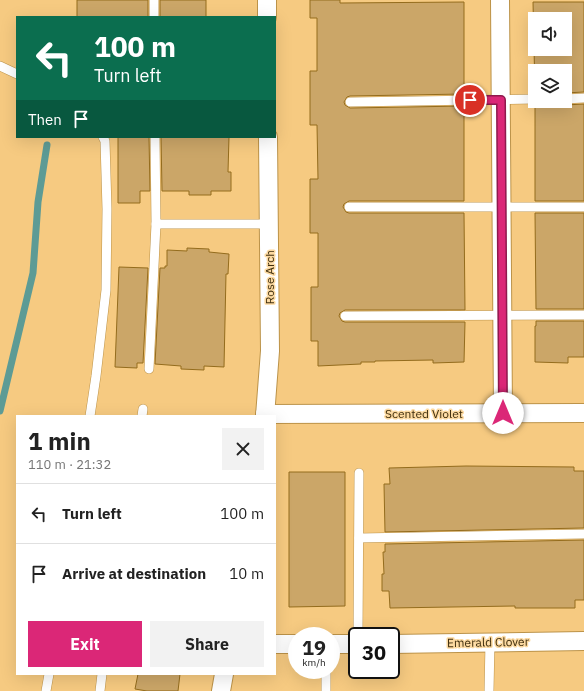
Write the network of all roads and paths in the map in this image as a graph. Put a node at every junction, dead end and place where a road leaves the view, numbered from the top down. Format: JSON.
{"nodes":[{"id":1,"x":154,"y":0,"type":"edge"},
{"id":2,"x":267,"y":0,"type":"edge"},
{"id":3,"x":500,"y":0,"type":"edge"},
{"id":4,"x":154,"y":16,"type":"edge"},
{"id":5,"x":268,"y":16,"type":"edge"},
{"id":6,"x":0,"y":66,"type":"edge"},
{"id":7,"x":16,"y":74,"type":"edge"},
{"id":8,"x":584,"y":98,"type":"edge"},
{"id":9,"x":528,"y":99,"type":"edge"},
{"id":10,"x":572,"y":99,"type":"edge"},
{"id":11,"x":501,"y":100,"type":"junction"},
{"id":12,"x":350,"y":102,"type":"dead end"},
{"id":13,"x":104,"y":138,"type":"edge"},
{"id":14,"x":155,"y":138,"type":"edge"},
{"id":15,"x":268,"y":138,"type":"edge"},
{"id":16,"x":349,"y":207,"type":"dead end"},
{"id":17,"x":502,"y":207,"type":"junction"},
{"id":18,"x":584,"y":207,"type":"edge"},
{"id":19,"x":156,"y":224,"type":"junction"},
{"id":20,"x":268,"y":224,"type":"junction"},
{"id":21,"x":502,"y":315,"type":"junction"},
{"id":22,"x":584,"y":315,"type":"edge"},
{"id":23,"x":346,"y":316,"type":"dead end"},
{"id":24,"x":149,"y":369,"type":"dead end"},
{"id":25,"x":503,"y":413,"type":"junction"},
{"id":26,"x":584,"y":413,"type":"edge"},
{"id":27,"x":90,"y":415,"type":"edge"},
{"id":28,"x":265,"y":415,"type":"edge"},
{"id":29,"x":359,"y":473,"type":"dead end"},
{"id":30,"x":584,"y":534,"type":"edge"},
{"id":31,"x":359,"y":538,"type":"junction"},
{"id":32,"x":358,"y":627,"type":"edge"},
{"id":33,"x":584,"y":641,"type":"edge"},
{"id":34,"x":490,"y":642,"type":"junction"},
{"id":35,"x":276,"y":644,"type":"edge"},
{"id":36,"x":288,"y":644,"type":"edge"},
{"id":37,"x":400,"y":644,"type":"edge"},
{"id":38,"x":48,"y":675,"type":"edge"},
{"id":39,"x":102,"y":675,"type":"edge"},
{"id":40,"x":224,"y":675,"type":"edge"},
{"id":41,"x":326,"y":679,"type":"edge"},
{"id":42,"x":46,"y":691,"type":"edge"},
{"id":43,"x":100,"y":691,"type":"edge"},
{"id":44,"x":221,"y":691,"type":"edge"},
{"id":45,"x":326,"y":691,"type":"edge"},
{"id":46,"x":490,"y":691,"type":"edge"}],
"edges":[{"from":1,"to":4,"type":"lane"},
{"from":2,"to":5,"type":"street"},
{"from":3,"to":11,"type":"street"},
{"from":6,"to":7,"type":"lane"},
{"from":8,"to":10,"type":"lane"},
{"from":9,"to":11,"type":"lane"},
{"from":11,"to":12,"type":"lane"},
{"from":11,"to":17,"type":"street"},
{"from":13,"to":27,"type":"lane"},
{"from":14,"to":19,"type":"lane"},
{"from":15,"to":20,"type":"street","name":"Rose Arch"},
{"from":16,"to":17,"type":"lane"},
{"from":17,"to":18,"type":"lane"},
{"from":17,"to":21,"type":"street"},
{"from":19,"to":20,"type":"lane"},
{"from":19,"to":24,"type":"lane"},
{"from":20,"to":28,"type":"street","name":"Rose Arch"},
{"from":21,"to":22,"type":"lane"},
{"from":21,"to":23,"type":"lane"},
{"from":21,"to":25,"type":"street"},
{"from":25,"to":26,"type":"street","name":"Scented Violet"},
{"from":25,"to":28,"type":"street","name":"Scented Violet"},
{"from":29,"to":31,"type":"lane"},
{"from":30,"to":31,"type":"lane"},
{"from":31,"to":32,"type":"lane"},
{"from":33,"to":34,"type":"street","name":"Emerald Clover"},
{"from":34,"to":37,"type":"street","name":"Emerald Clover"},
{"from":34,"to":46,"type":"lane"},
{"from":35,"to":36,"type":"street"},
{"from":38,"to":42,"type":"lane"},
{"from":39,"to":43,"type":"lane"},
{"from":40,"to":44,"type":"street"},
{"from":41,"to":45,"type":"lane"}]}
